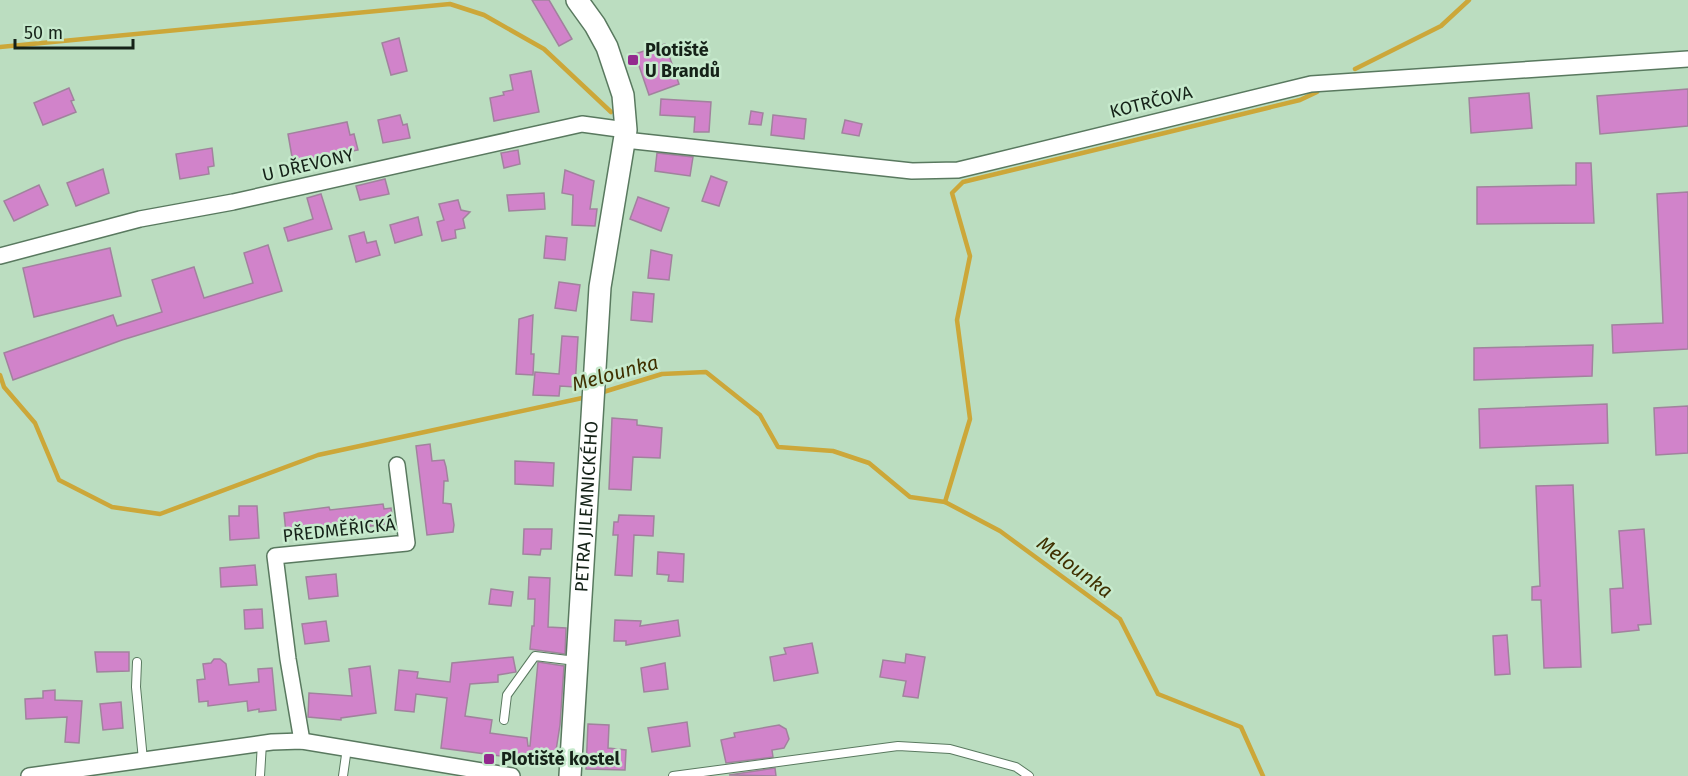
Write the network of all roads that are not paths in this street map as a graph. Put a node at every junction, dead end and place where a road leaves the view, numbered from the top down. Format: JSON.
{"nodes":[{"id":1,"x":577,"y":0,"type":"edge"},
{"id":2,"x":1688,"y":59,"type":"edge"},
{"id":3,"x":625,"y":135,"type":"junction"},
{"id":4,"x":0,"y":256,"type":"edge"},
{"id":5,"x":398,"y":465,"type":"dead end"},
{"id":6,"x":577,"y":661,"type":"junction"},
{"id":7,"x":137,"y":662,"type":"dead end"},
{"id":8,"x":504,"y":720,"type":"dead end"},
{"id":9,"x":302,"y":741,"type":"junction"},
{"id":10,"x":262,"y":744,"type":"junction"},
{"id":11,"x":347,"y":748,"type":"junction"},
{"id":12,"x":143,"y":760,"type":"junction"},
{"id":13,"x":1026,"y":775,"type":"edge"},
{"id":14,"x":29,"y":776,"type":"edge"},
{"id":15,"x":260,"y":776,"type":"edge"},
{"id":16,"x":343,"y":776,"type":"edge"},
{"id":17,"x":512,"y":776,"type":"edge"},
{"id":18,"x":570,"y":776,"type":"edge"},
{"id":19,"x":673,"y":776,"type":"edge"}],
"edges":[{"from":1,"to":3,"type":"street","name":"PETRA JILEMNICKÉHO"},
{"from":2,"to":3,"type":"street","name":"KOTRČOVA"},
{"from":3,"to":4,"type":"street","name":"U DŘEVONY"},
{"from":3,"to":6,"type":"street","name":"PETRA JILEMNICKÉHO"},
{"from":5,"to":9,"type":"street","name":"PŘEDMĚŘICKÁ"},
{"from":6,"to":8,"type":"lane"},
{"from":6,"to":18,"type":"street","name":"PETRA JILEMNICKÉHO"},
{"from":7,"to":12,"type":"lane"},
{"from":9,"to":10,"type":"street"},
{"from":9,"to":11,"type":"street"},
{"from":10,"to":12,"type":"street"},
{"from":10,"to":15,"type":"lane"},
{"from":11,"to":16,"type":"lane"},
{"from":11,"to":17,"type":"street"},
{"from":12,"to":14,"type":"street"},
{"from":13,"to":19,"type":"lane"}]}
